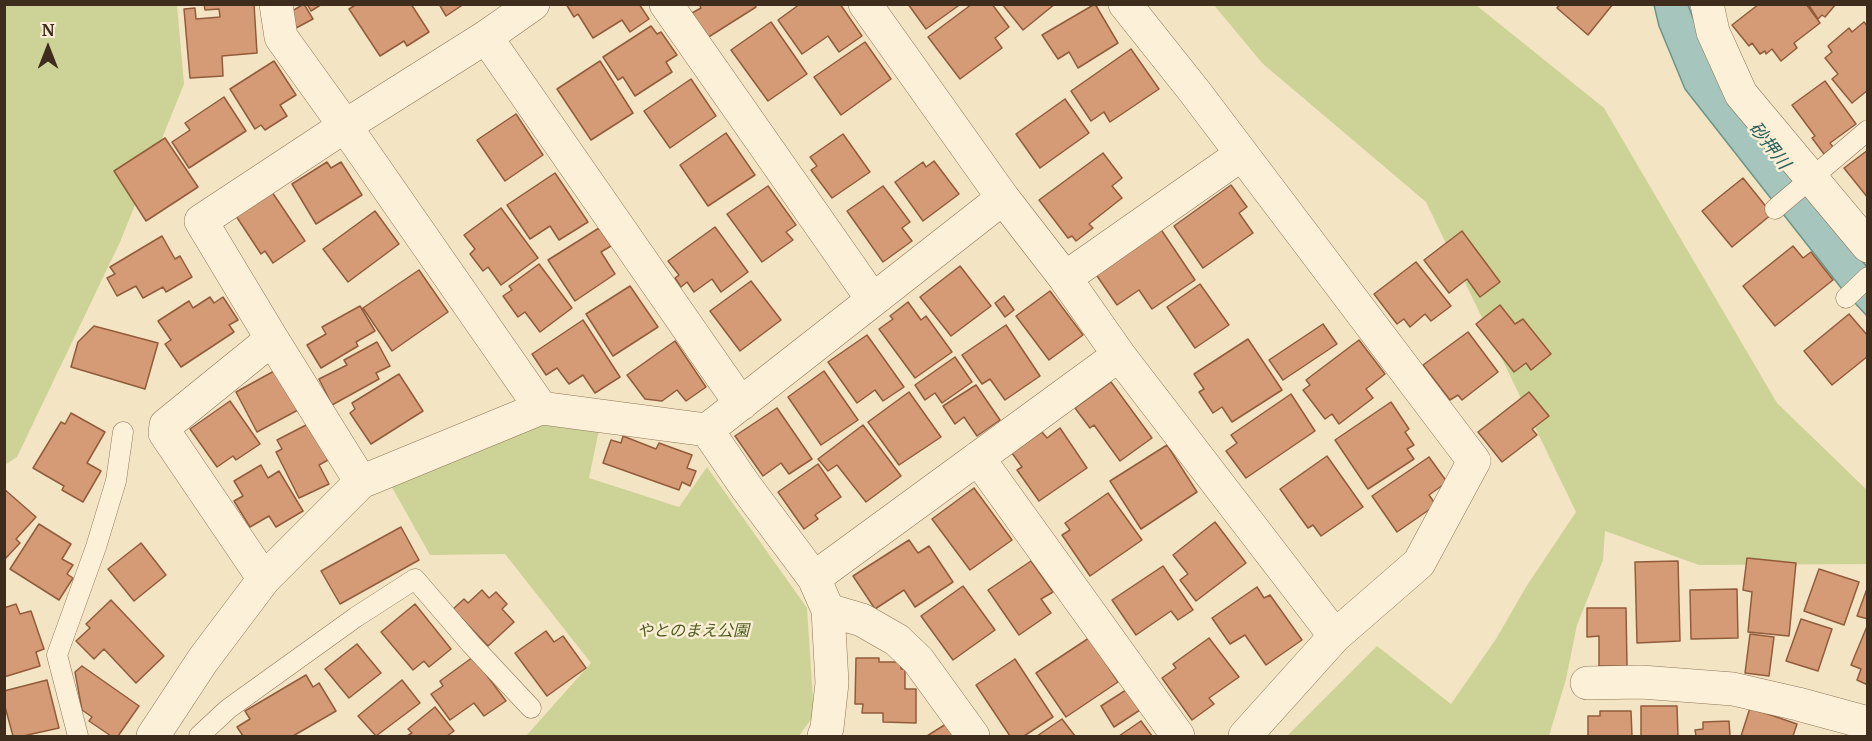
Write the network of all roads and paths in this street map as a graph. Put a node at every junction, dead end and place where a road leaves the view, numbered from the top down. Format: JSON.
{"nodes":[{"id":1,"x":276,"y":4,"type":"edge"},
{"id":2,"x":533,"y":4,"type":"edge"},
{"id":3,"x":666,"y":4,"type":"edge"},
{"id":4,"x":865,"y":4,"type":"edge"},
{"id":5,"x":1125,"y":4,"type":"edge"},
{"id":6,"x":1707,"y":4,"type":"edge"},
{"id":7,"x":486,"y":37,"type":"junction"},
{"id":8,"x":345,"y":126,"type":"junction"},
{"id":9,"x":1868,"y":130,"type":"edge"},
{"id":10,"x":1242,"y":154,"type":"junction"},
{"id":11,"x":1809,"y":181,"type":"junction"},
{"id":12,"x":1003,"y":198,"type":"junction"},
{"id":13,"x":1775,"y":209,"type":"dead end"},
{"id":14,"x":1868,"y":246,"type":"edge"},
{"id":15,"x":1868,"y":277,"type":"edge"},
{"id":16,"x":1065,"y":278,"type":"junction"},
{"id":17,"x":1846,"y":298,"type":"dead end"},
{"id":18,"x":873,"y":300,"type":"junction"},
{"id":19,"x":272,"y":339,"type":"junction"},
{"id":20,"x":1119,"y":355,"type":"junction"},
{"id":21,"x":741,"y":404,"type":"junction"},
{"id":22,"x":541,"y":408,"type":"junction"},
{"id":23,"x":707,"y":430,"type":"junction"},
{"id":24,"x":123,"y":432,"type":"dead end"},
{"id":25,"x":978,"y":458,"type":"junction"},
{"id":26,"x":362,"y":482,"type":"junction"},
{"id":27,"x":814,"y":578,"type":"junction"},
{"id":28,"x":264,"y":579,"type":"junction"},
{"id":29,"x":828,"y":610,"type":"junction"},
{"id":30,"x":1335,"y":636,"type":"junction"},
{"id":31,"x":1587,"y":683,"type":"dead end"},
{"id":32,"x":531,"y":708,"type":"dead end"},
{"id":33,"x":1868,"y":723,"type":"edge"},
{"id":34,"x":78,"y":736,"type":"edge"},
{"id":35,"x":153,"y":736,"type":"edge"},
{"id":36,"x":199,"y":736,"type":"edge"},
{"id":37,"x":824,"y":736,"type":"edge"},
{"id":38,"x":974,"y":736,"type":"edge"},
{"id":39,"x":1178,"y":736,"type":"edge"},
{"id":40,"x":1245,"y":736,"type":"edge"}],
"edges":[{"from":1,"to":8,"type":"street"},
{"from":2,"to":7,"type":"street"},
{"from":3,"to":18,"type":"street"},
{"from":4,"to":12,"type":"street"},
{"from":5,"to":10,"type":"street"},
{"from":6,"to":11,"type":"street"},
{"from":7,"to":8,"type":"street"},
{"from":7,"to":21,"type":"street"},
{"from":8,"to":19,"type":"street"},
{"from":8,"to":22,"type":"street"},
{"from":9,"to":11,"type":"lane"},
{"from":10,"to":16,"type":"street"},
{"from":10,"to":30,"type":"street"},
{"from":11,"to":13,"type":"lane"},
{"from":11,"to":14,"type":"street"},
{"from":12,"to":16,"type":"street"},
{"from":12,"to":18,"type":"street"},
{"from":15,"to":17,"type":"lane"},
{"from":16,"to":20,"type":"street"},
{"from":18,"to":21,"type":"street"},
{"from":19,"to":26,"type":"street"},
{"from":19,"to":28,"type":"street"},
{"from":20,"to":25,"type":"street"},
{"from":20,"to":30,"type":"street"},
{"from":21,"to":23,"type":"street"},
{"from":22,"to":23,"type":"street"},
{"from":22,"to":26,"type":"street"},
{"from":23,"to":27,"type":"street"},
{"from":24,"to":34,"type":"lane"},
{"from":25,"to":27,"type":"street"},
{"from":25,"to":39,"type":"street"},
{"from":26,"to":28,"type":"street"},
{"from":27,"to":29,"type":"street"},
{"from":28,"to":35,"type":"street"},
{"from":29,"to":37,"type":"street"},
{"from":29,"to":38,"type":"street"},
{"from":30,"to":40,"type":"street"},
{"from":31,"to":33,"type":"street"},
{"from":32,"to":36,"type":"lane"}]}
